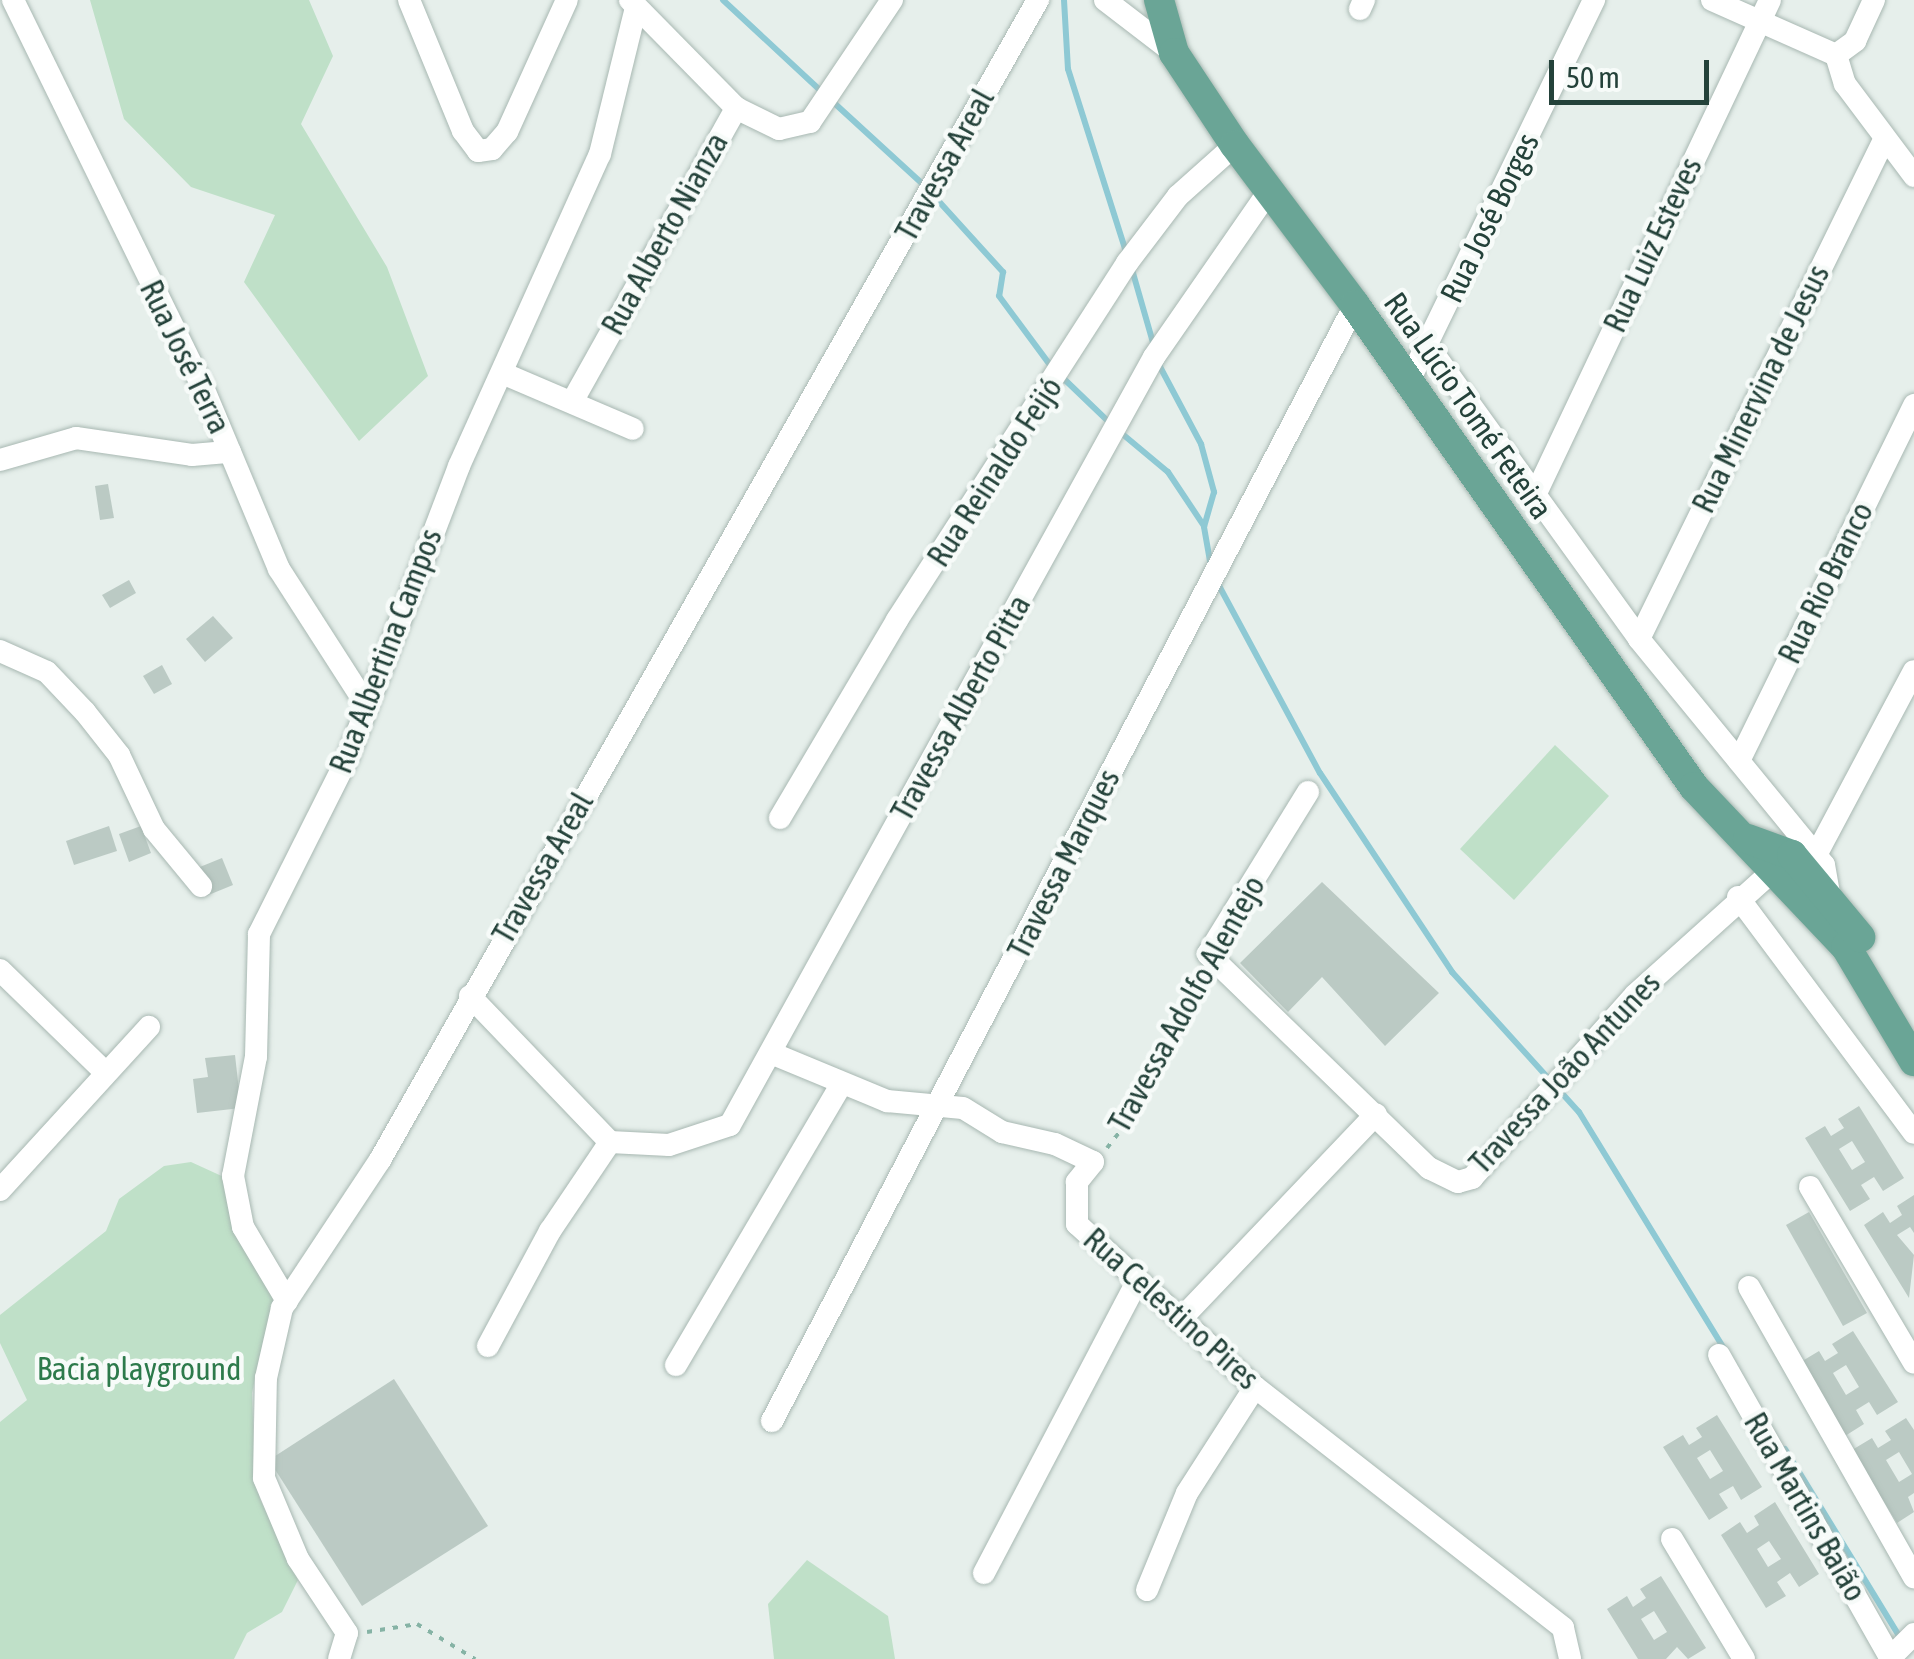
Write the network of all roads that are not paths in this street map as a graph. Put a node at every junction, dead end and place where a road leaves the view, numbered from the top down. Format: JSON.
{"nodes":[{"id":1,"x":13,"y":0,"type":"edge"},
{"id":2,"x":409,"y":0,"type":"edge"},
{"id":3,"x":567,"y":0,"type":"edge"},
{"id":4,"x":892,"y":0,"type":"edge"},
{"id":5,"x":1038,"y":0,"type":"edge"},
{"id":6,"x":1105,"y":0,"type":"edge"},
{"id":7,"x":1159,"y":0,"type":"edge"},
{"id":8,"x":1594,"y":0,"type":"edge"},
{"id":9,"x":1712,"y":0,"type":"edge"},
{"id":10,"x":1770,"y":0,"type":"edge"},
{"id":11,"x":1874,"y":0,"type":"edge"},
{"id":12,"x":633,"y":4,"type":"edge"},
{"id":13,"x":1758,"y":24,"type":"junction"},
{"id":14,"x":1174,"y":53,"type":"junction"},
{"id":15,"x":1836,"y":55,"type":"junction"},
{"id":16,"x":736,"y":108,"type":"junction"},
{"id":17,"x":1884,"y":140,"type":"junction"},
{"id":18,"x":1235,"y":146,"type":"junction"},
{"id":19,"x":1914,"y":176,"type":"edge"},
{"id":20,"x":1269,"y":191,"type":"junction"},
{"id":21,"x":1355,"y":305,"type":"junction"},
{"id":22,"x":1428,"y":346,"type":"junction"},
{"id":23,"x":502,"y":372,"type":"junction"},
{"id":24,"x":1409,"y":381,"type":"junction"},
{"id":25,"x":572,"y":402,"type":"junction"},
{"id":26,"x":1914,"y":405,"type":"edge"},
{"id":27,"x":633,"y":429,"type":"dead end"},
{"id":28,"x":230,"y":452,"type":"junction"},
{"id":29,"x":0,"y":460,"type":"edge"},
{"id":30,"x":1537,"y":490,"type":"junction"},
{"id":31,"x":1639,"y":639,"type":"junction"},
{"id":32,"x":0,"y":651,"type":"edge"},
{"id":33,"x":1914,"y":671,"type":"edge"},
{"id":34,"x":367,"y":706,"type":"junction"},
{"id":35,"x":1738,"y":761,"type":"junction"},
{"id":36,"x":1308,"y":792,"type":"dead end"},
{"id":37,"x":780,"y":818,"type":"dead end"},
{"id":38,"x":1794,"y":860,"type":"junction"},
{"id":39,"x":201,"y":886,"type":"dead end"},
{"id":40,"x":1738,"y":898,"type":"junction"},
{"id":41,"x":1828,"y":909,"type":"junction"},
{"id":42,"x":1208,"y":954,"type":"joint"},
{"id":43,"x":0,"y":970,"type":"edge"},
{"id":44,"x":470,"y":996,"type":"junction"},
{"id":45,"x":1914,"y":1025,"type":"edge"},
{"id":46,"x":149,"y":1027,"type":"dead end"},
{"id":47,"x":771,"y":1053,"type":"junction"},
{"id":48,"x":1914,"y":1060,"type":"edge"},
{"id":49,"x":104,"y":1071,"type":"junction"},
{"id":50,"x":842,"y":1086,"type":"junction"},
{"id":51,"x":942,"y":1104,"type":"junction"},
{"id":52,"x":1376,"y":1114,"type":"junction"},
{"id":53,"x":1914,"y":1133,"type":"edge"},
{"id":54,"x":610,"y":1142,"type":"junction"},
{"id":55,"x":1810,"y":1188,"type":"dead end"},
{"id":56,"x":0,"y":1190,"type":"edge"},
{"id":57,"x":1137,"y":1281,"type":"junction"},
{"id":58,"x":1749,"y":1287,"type":"dead end"},
{"id":59,"x":287,"y":1300,"type":"junction"},
{"id":60,"x":1180,"y":1320,"type":"junction"},
{"id":61,"x":488,"y":1346,"type":"dead end"},
{"id":62,"x":1718,"y":1355,"type":"dead end"},
{"id":63,"x":1914,"y":1363,"type":"edge"},
{"id":64,"x":676,"y":1365,"type":"dead end"},
{"id":65,"x":1255,"y":1386,"type":"junction"},
{"id":66,"x":772,"y":1421,"type":"dead end"},
{"id":67,"x":1672,"y":1539,"type":"dead end"},
{"id":68,"x":984,"y":1573,"type":"dead end"},
{"id":69,"x":1914,"y":1576,"type":"edge"},
{"id":70,"x":1147,"y":1590,"type":"dead end"},
{"id":71,"x":1899,"y":1649,"type":"edge"},
{"id":72,"x":339,"y":1659,"type":"edge"},
{"id":73,"x":1570,"y":1659,"type":"edge"},
{"id":74,"x":1744,"y":1659,"type":"edge"}],
"edges":[{"from":1,"to":28,"type":"street","name":"Rua José Terra"},
{"from":2,"to":3,"type":"street"},
{"from":4,"to":16,"type":"street","name":"Rua Alberto Nianza"},
{"from":5,"to":44,"type":"street","name":"Travessa Areal"},
{"from":6,"to":14,"type":"street"},
{"from":7,"to":14,"type":"main road","name":"Rua Lúcio Tomé Feteira"},
{"from":8,"to":22,"type":"street","name":"Rua José Borges"},
{"from":9,"to":13,"type":"street"},
{"from":10,"to":13,"type":"street","name":"Rua Luiz Esteves"},
{"from":11,"to":15,"type":"street"},
{"from":12,"to":16,"type":"street"},
{"from":12,"to":23,"type":"street","name":"Rua Albertina Campos"},
{"from":13,"to":15,"type":"street"},
{"from":13,"to":30,"type":"street","name":"Rua Luiz Esteves"},
{"from":14,"to":18,"type":"main road","name":"Rua Lúcio Tomé Feteira"},
{"from":15,"to":17,"type":"street"},
{"from":16,"to":25,"type":"street","name":"Rua Alberto Nianza"},
{"from":17,"to":19,"type":"street"},
{"from":17,"to":31,"type":"street","name":"Rua Minervina de Jesus"},
{"from":18,"to":20,"type":"main road","name":"Rua Lúcio Tomé Feteira"},
{"from":18,"to":37,"type":"street","name":"Rua Reinaldo Feijó"},
{"from":20,"to":21,"type":"main road","name":"Rua Lúcio Tomé Feteira"},
{"from":20,"to":47,"type":"street","name":"Travessa Alberto Pitta"},
{"from":21,"to":24,"type":"main road","name":"Rua Lúcio Tomé Feteira"},
{"from":21,"to":51,"type":"street","name":"Travessa Marques"},
{"from":22,"to":24,"type":"street","name":"Rua José Borges"},
{"from":22,"to":30,"type":"street","name":"Rua Lúcio Tomé Feteira"},
{"from":23,"to":25,"type":"street"},
{"from":23,"to":34,"type":"street","name":"Rua Albertina Campos"},
{"from":24,"to":38,"type":"main road","name":"Rua Lúcio Tomé Feteira"},
{"from":25,"to":27,"type":"street"},
{"from":26,"to":35,"type":"street","name":"Rua Rio Branco"},
{"from":28,"to":29,"type":"street"},
{"from":28,"to":34,"type":"street","name":"Rua José Terra"},
{"from":30,"to":31,"type":"street","name":"Rua Lúcio Tomé Feteira"},
{"from":31,"to":35,"type":"street","name":"Rua Lúcio Tomé Feteira"},
{"from":32,"to":39,"type":"street"},
{"from":33,"to":38,"type":"street"},
{"from":34,"to":59,"type":"street","name":"Rua Albertina Campos"},
{"from":35,"to":38,"type":"street","name":"Rua Lúcio Tomé Feteira"},
{"from":36,"to":42,"type":"street","name":"Travessa Adolfo Alentejo"},
{"from":38,"to":40,"type":"street","name":"Travessa João Antunes"},
{"from":38,"to":41,"type":"main road","name":"Rua Lúcio Tomé Feteira"},
{"from":40,"to":52,"type":"street","name":"Travessa João Antunes"},
{"from":40,"to":53,"type":"street"},
{"from":41,"to":45,"type":"main road","name":"Rua Lúcio Tomé Feteira"},
{"from":41,"to":48,"type":"main road","name":"Rua Lúcio Tomé Feteira"},
{"from":42,"to":52,"type":"street","name":"Travessa João Antunes"},
{"from":43,"to":49,"type":"street"},
{"from":44,"to":54,"type":"street"},
{"from":44,"to":59,"type":"street","name":"Travessa Areal"},
{"from":46,"to":49,"type":"street"},
{"from":47,"to":50,"type":"street"},
{"from":47,"to":54,"type":"street","name":"Travessa Alberto Pitta"},
{"from":49,"to":56,"type":"street"},
{"from":50,"to":51,"type":"street"},
{"from":50,"to":64,"type":"street"},
{"from":51,"to":57,"type":"street","name":"Rua Celestino Pires"},
{"from":51,"to":66,"type":"street","name":"Travessa Marques"},
{"from":52,"to":60,"type":"street"},
{"from":54,"to":61,"type":"street"},
{"from":55,"to":63,"type":"street"},
{"from":57,"to":60,"type":"street","name":"Rua Celestino Pires"},
{"from":57,"to":68,"type":"street"},
{"from":58,"to":69,"type":"street"},
{"from":59,"to":72,"type":"street","name":"Travessa Areal"},
{"from":60,"to":65,"type":"street","name":"Rua Celestino Pires"},
{"from":62,"to":71,"type":"street","name":"Rua Martins Baião"},
{"from":65,"to":70,"type":"street"},
{"from":65,"to":73,"type":"street","name":"Rua Celestino Pires"},
{"from":67,"to":74,"type":"street"}]}
